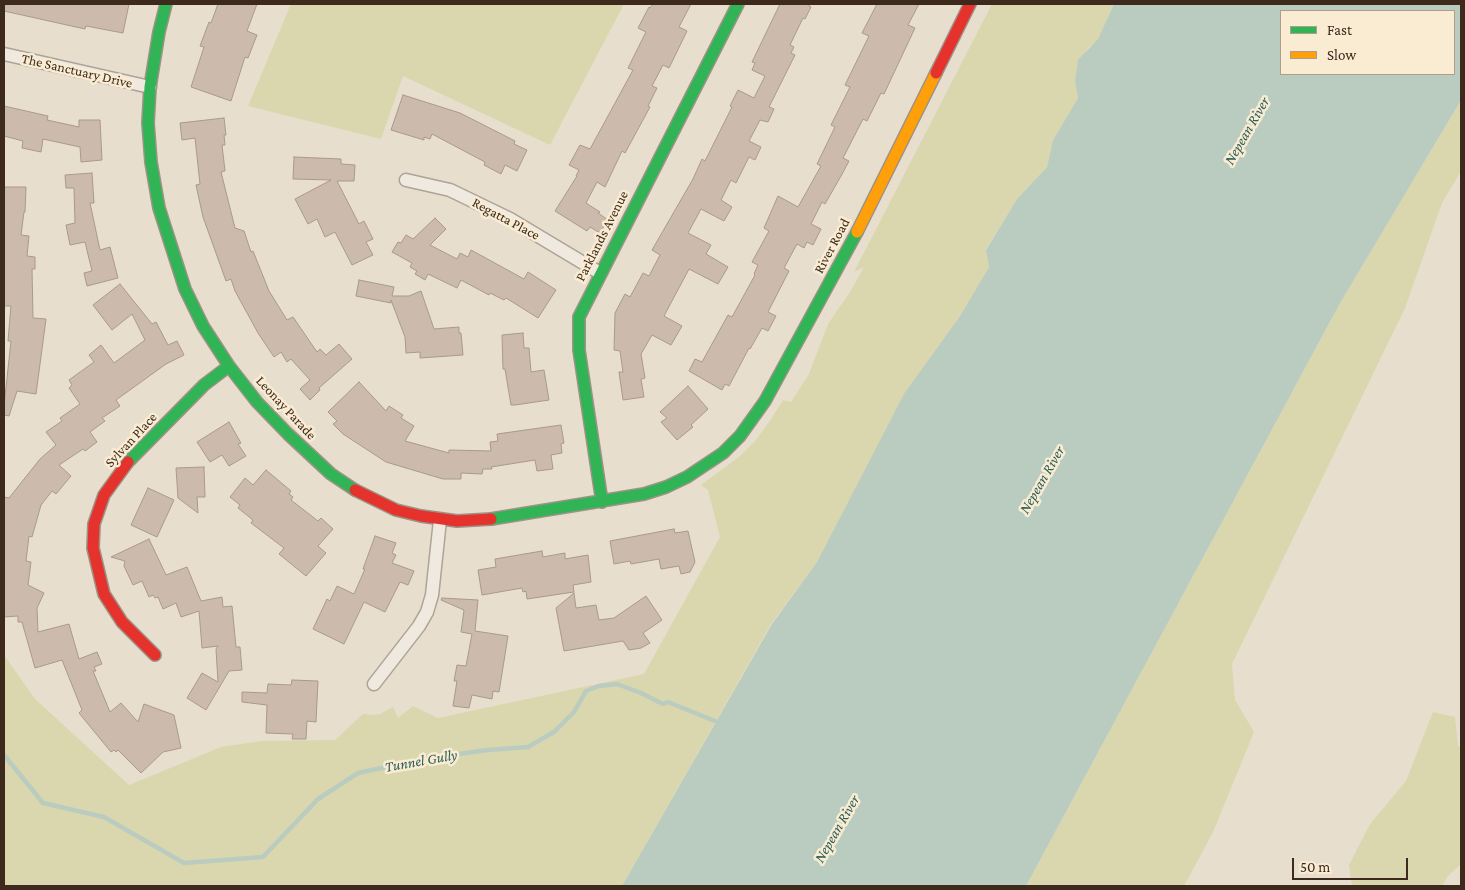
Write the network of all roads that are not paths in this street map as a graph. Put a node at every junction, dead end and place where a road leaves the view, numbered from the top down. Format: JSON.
{"nodes":[{"id":1,"x":166,"y":4,"type":"edge"},
{"id":2,"x":738,"y":4,"type":"edge"},
{"id":3,"x":970,"y":4,"type":"edge"},
{"id":4,"x":4,"y":54,"type":"edge"},
{"id":5,"x":150,"y":87,"type":"junction"},
{"id":6,"x":406,"y":180,"type":"dead end"},
{"id":7,"x":600,"y":273,"type":"junction"},
{"id":8,"x":229,"y":366,"type":"junction"},
{"id":9,"x":687,"y":477,"type":"joint"},
{"id":10,"x":602,"y":502,"type":"junction"},
{"id":11,"x":440,"y":520,"type":"junction"},
{"id":12,"x":155,"y":655,"type":"dead end"},
{"id":13,"x":374,"y":684,"type":"dead end"}],
"edges":[{"from":1,"to":5,"type":"street","name":"Leonay Parade"},
{"from":2,"to":7,"type":"street","name":"Parklands Avenue"},
{"from":3,"to":9,"type":"street","name":"River Road"},
{"from":4,"to":5,"type":"street","name":"The Sanctuary Drive"},
{"from":5,"to":8,"type":"street","name":"Leonay Parade"},
{"from":6,"to":7,"type":"street","name":"Regatta Place"},
{"from":7,"to":10,"type":"street","name":"Parklands Avenue"},
{"from":8,"to":11,"type":"street","name":"Leonay Parade"},
{"from":8,"to":12,"type":"street","name":"Sylvan Place"},
{"from":9,"to":10,"type":"street","name":"Leonay Parade"},
{"from":10,"to":11,"type":"street","name":"Leonay Parade"},
{"from":11,"to":13,"type":"street"}]}
